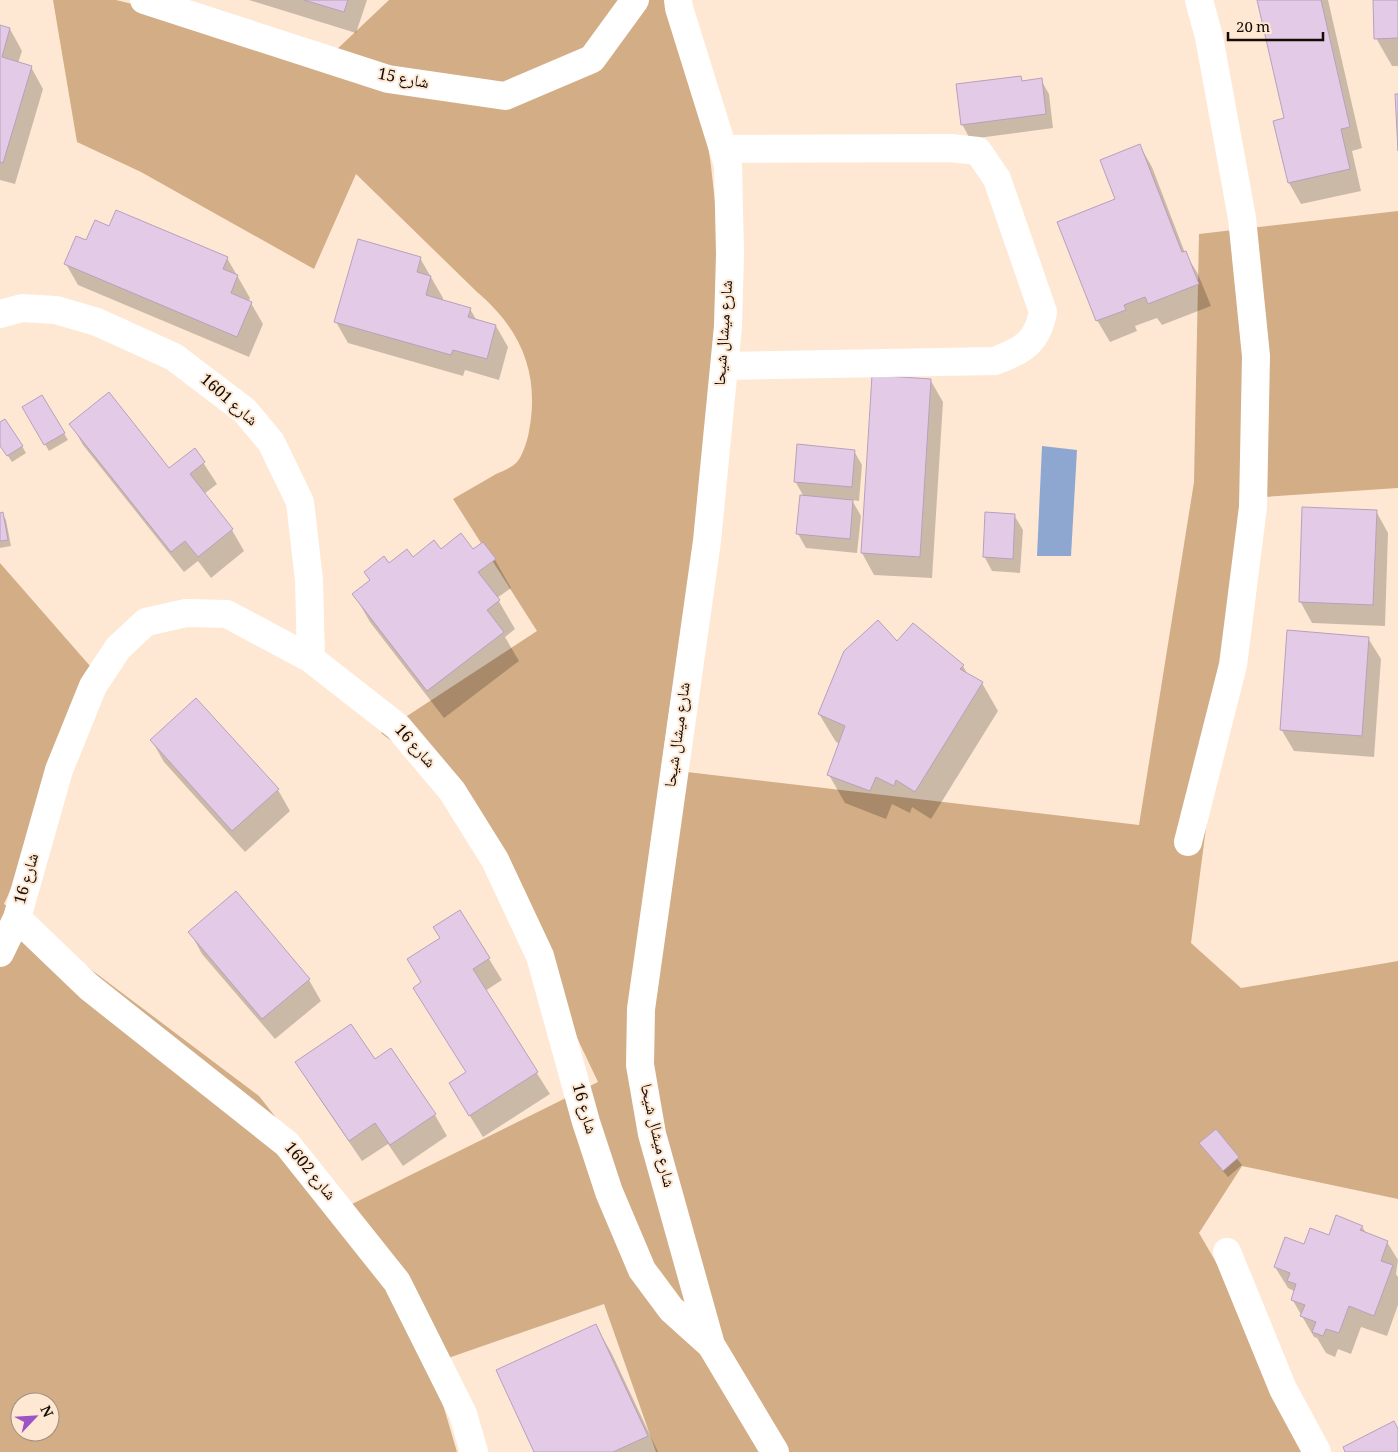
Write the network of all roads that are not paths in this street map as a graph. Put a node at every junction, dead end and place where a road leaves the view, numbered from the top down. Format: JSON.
{"nodes":[{"id":1,"x":144,"y":0,"type":"edge"},
{"id":2,"x":635,"y":0,"type":"edge"},
{"id":3,"x":678,"y":0,"type":"edge"},
{"id":4,"x":1199,"y":0,"type":"edge"},
{"id":5,"x":724,"y":150,"type":"junction"},
{"id":6,"x":0,"y":314,"type":"edge"},
{"id":7,"x":724,"y":366,"type":"junction"},
{"id":8,"x":311,"y":659,"type":"junction"},
{"id":9,"x":1188,"y":842,"type":"dead end"},
{"id":10,"x":17,"y":918,"type":"junction"},
{"id":11,"x":0,"y":953,"type":"edge"},
{"id":12,"x":1227,"y":1252,"type":"dead end"},
{"id":13,"x":711,"y":1345,"type":"junction"},
{"id":14,"x":474,"y":1452,"type":"edge"},
{"id":15,"x":775,"y":1452,"type":"edge"},
{"id":16,"x":1317,"y":1452,"type":"edge"}],
"edges":[{"from":1,"to":2,"type":"street","name":"شارع 15"},
{"from":3,"to":5,"type":"street","name":"شارع ميشال شيحا"},
{"from":4,"to":9,"type":"street"},
{"from":5,"to":7,"type":"street","name":"شارع ميشال شيحا"},
{"from":5,"to":7,"type":"street"},
{"from":6,"to":8,"type":"street","name":"شارع 1601"},
{"from":7,"to":13,"type":"street","name":"شارع ميشال شيحا"},
{"from":8,"to":10,"type":"street","name":"شارع 16"},
{"from":8,"to":13,"type":"street","name":"شارع 16"},
{"from":10,"to":11,"type":"street","name":"شارع 16"},
{"from":10,"to":14,"type":"street","name":"شارع 1602"},
{"from":12,"to":16,"type":"street"},
{"from":13,"to":15,"type":"street","name":"شارع ميشال شيحا"}]}
